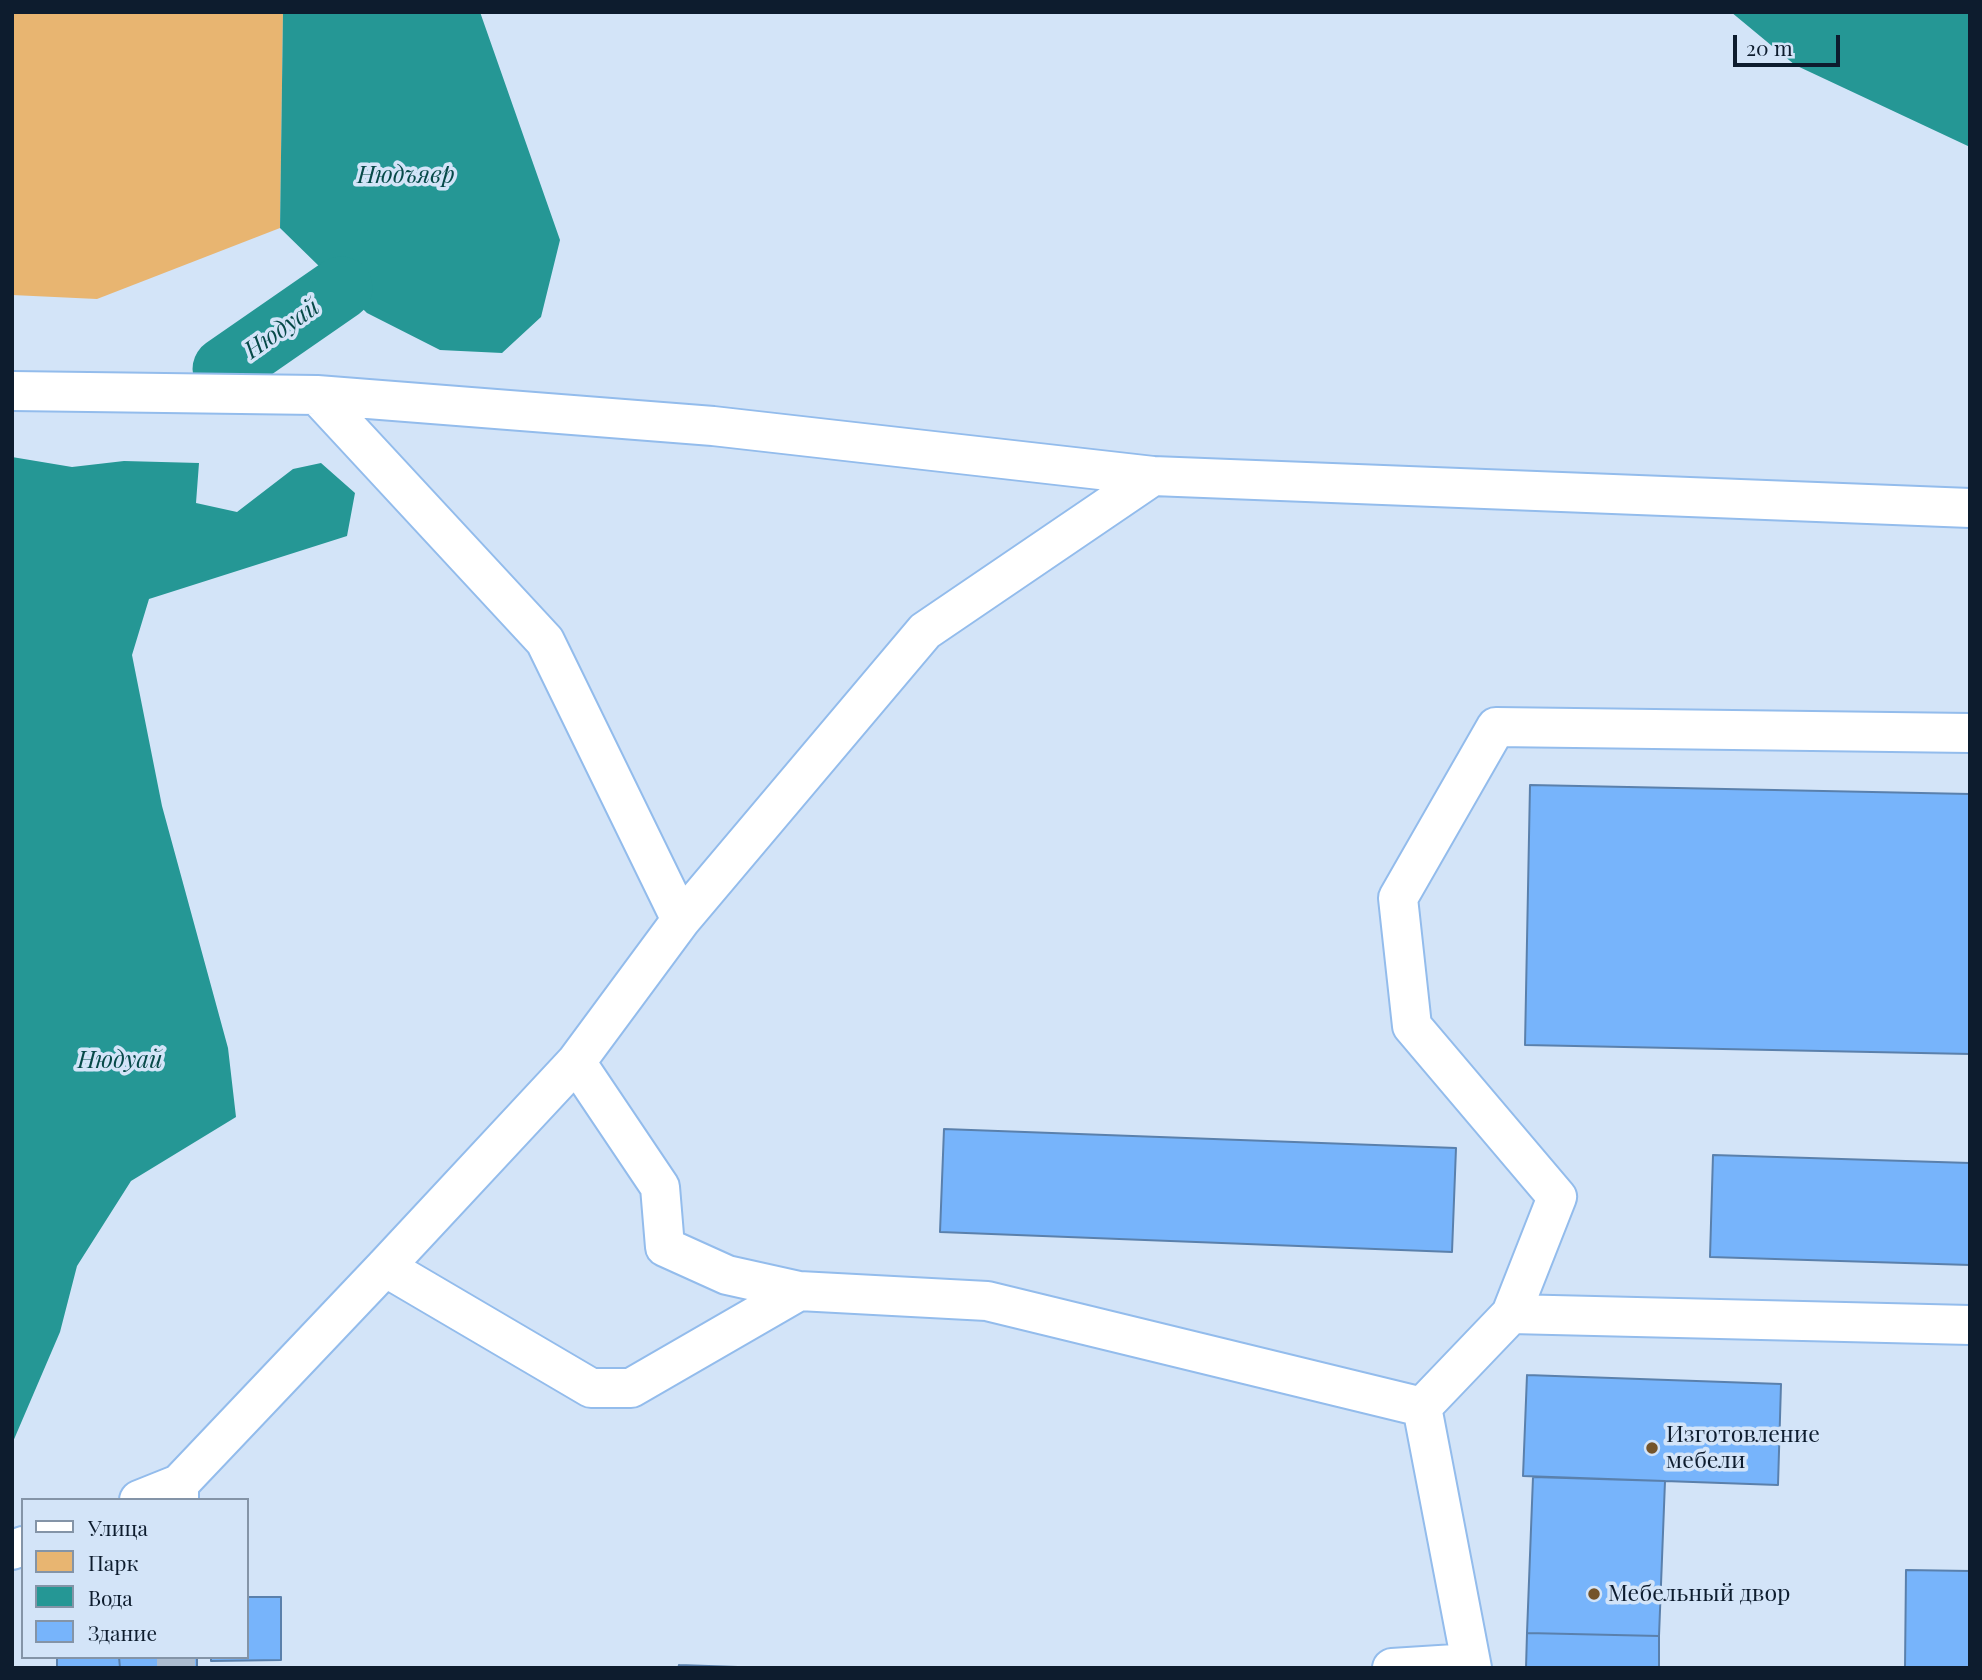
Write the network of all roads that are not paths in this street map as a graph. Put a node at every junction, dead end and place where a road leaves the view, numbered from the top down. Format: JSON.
{"nodes":[{"id":1,"x":12,"y":391,"type":"edge"},
{"id":2,"x":317,"y":395,"type":"junction"},
{"id":3,"x":1153,"y":476,"type":"junction"},
{"id":4,"x":1970,"y":508,"type":"edge"},
{"id":5,"x":1970,"y":733,"type":"edge"},
{"id":6,"x":681,"y":920,"type":"junction"},
{"id":7,"x":576,"y":1062,"type":"junction"},
{"id":8,"x":386,"y":1267,"type":"junction"},
{"id":9,"x":799,"y":1291,"type":"junction"},
{"id":10,"x":1511,"y":1314,"type":"junction"},
{"id":11,"x":1970,"y":1325,"type":"edge"},
{"id":12,"x":1422,"y":1407,"type":"junction"},
{"id":13,"x":179,"y":1492,"type":"edge"},
{"id":14,"x":149,"y":1498,"type":"edge"},
{"id":15,"x":1472,"y":1665,"type":"edge"},
{"id":16,"x":1392,"y":1668,"type":"edge"}],
"edges":[{"from":1,"to":2,"type":"lane"},
{"from":2,"to":3,"type":"lane"},
{"from":2,"to":6,"type":"lane"},
{"from":3,"to":4,"type":"lane"},
{"from":3,"to":6,"type":"lane"},
{"from":5,"to":10,"type":"lane"},
{"from":6,"to":7,"type":"lane"},
{"from":7,"to":8,"type":"lane"},
{"from":7,"to":9,"type":"lane"},
{"from":8,"to":9,"type":"lane"},
{"from":8,"to":13,"type":"lane"},
{"from":9,"to":12,"type":"lane"},
{"from":10,"to":11,"type":"lane"},
{"from":10,"to":12,"type":"lane"},
{"from":12,"to":15,"type":"lane"},
{"from":13,"to":14,"type":"lane"},
{"from":15,"to":16,"type":"lane"}]}
